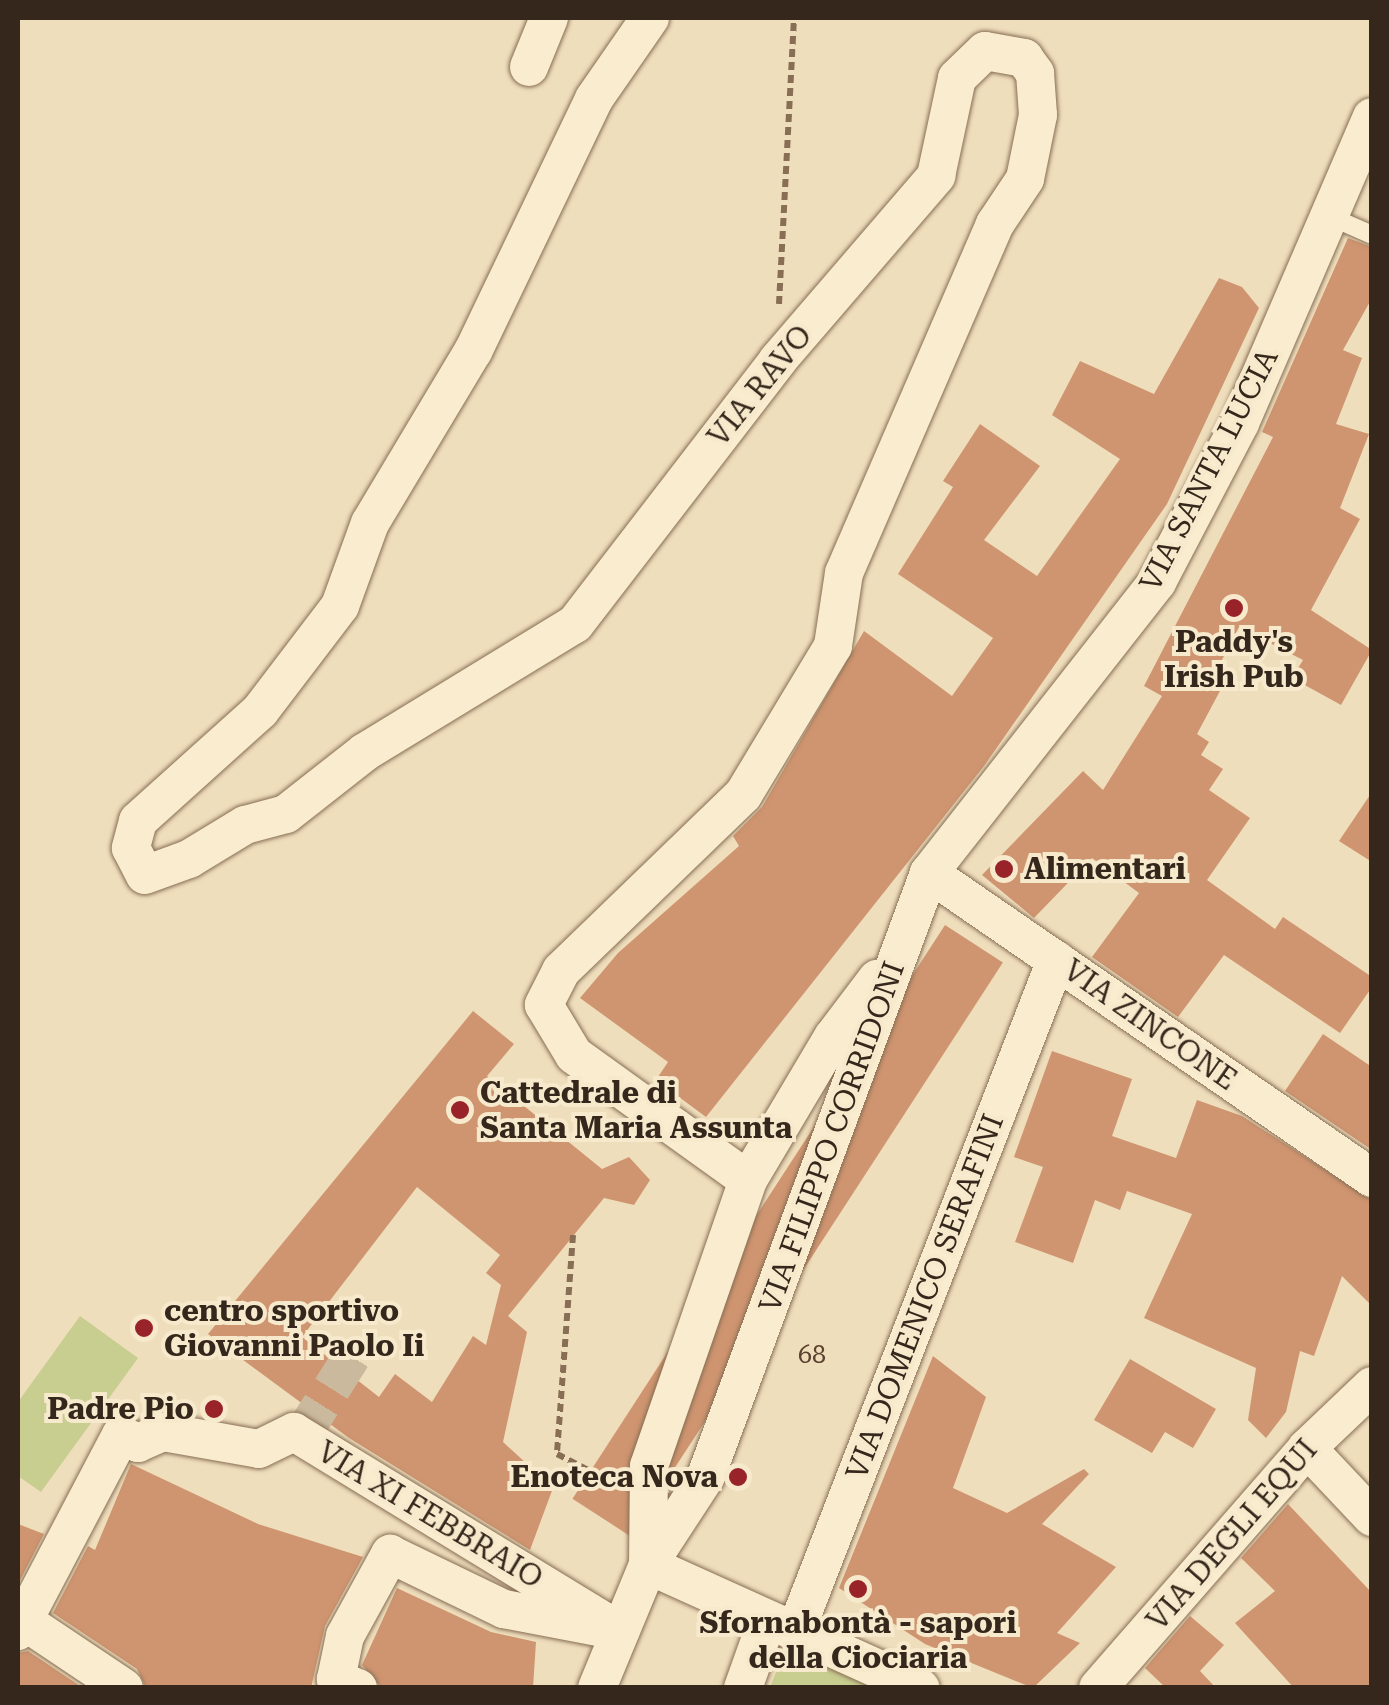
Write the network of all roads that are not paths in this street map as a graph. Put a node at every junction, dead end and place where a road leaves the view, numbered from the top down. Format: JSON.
{"nodes":[{"id":1,"x":548,"y":18,"type":"edge"},
{"id":2,"x":650,"y":18,"type":"edge"},
{"id":3,"x":528,"y":67,"type":"dead end"},
{"id":4,"x":1371,"y":120,"type":"edge"},
{"id":5,"x":1328,"y":216,"type":"junction"},
{"id":6,"x":1372,"y":235,"type":"edge"},
{"id":7,"x":929,"y":873,"type":"junction"},
{"id":8,"x":903,"y":946,"type":"junction"},
{"id":9,"x":1056,"y":960,"type":"junction"},
{"id":10,"x":1372,"y":1178,"type":"edge"},
{"id":11,"x":748,"y":1180,"type":"junction"},
{"id":12,"x":1372,"y":1386,"type":"edge"},
{"id":13,"x":1306,"y":1448,"type":"junction"},
{"id":14,"x":1372,"y":1517,"type":"edge"},
{"id":15,"x":648,"y":1565,"type":"junction"},
{"id":16,"x":21,"y":1626,"type":"edge"},
{"id":17,"x":781,"y":1627,"type":"junction"},
{"id":18,"x":620,"y":1631,"type":"junction"},
{"id":19,"x":347,"y":1683,"type":"edge"},
{"id":20,"x":124,"y":1688,"type":"edge"},
{"id":21,"x":597,"y":1688,"type":"edge"},
{"id":22,"x":744,"y":1688,"type":"edge"},
{"id":23,"x":920,"y":1688,"type":"edge"},
{"id":24,"x":1098,"y":1688,"type":"edge"}],
"edges":[{"from":1,"to":3,"type":"street"},
{"from":2,"to":11,"type":"street","name":"VIA RAVO"},
{"from":4,"to":5,"type":"street","name":"VIA SANTA LUCIA"},
{"from":5,"to":6,"type":"lane"},
{"from":5,"to":7,"type":"street","name":"VIA SANTA LUCIA"},
{"from":7,"to":8,"type":"street","name":"VIA SANTA LUCIA"},
{"from":7,"to":9,"type":"street","name":"VIA ZINCONE"},
{"from":8,"to":11,"type":"street","name":"VIA FILIPPO CORRIDONI"},
{"from":8,"to":15,"type":"street","name":"VIA FILIPPO CORRIDONI"},
{"from":9,"to":10,"type":"street","name":"VIA ZINCONE"},
{"from":9,"to":17,"type":"street","name":"VIA DOMENICO SERAFINI"},
{"from":11,"to":15,"type":"street","name":"VIA FILIPPO CORRIDONI"},
{"from":12,"to":13,"type":"street","name":"VIA DEGLI EQUI"},
{"from":13,"to":14,"type":"street"},
{"from":13,"to":24,"type":"street","name":"VIA DEGLI EQUI"},
{"from":15,"to":17,"type":"street"},
{"from":15,"to":18,"type":"street"},
{"from":16,"to":18,"type":"street","name":"VIA XI FEBBRAIO"},
{"from":16,"to":20,"type":"street"},
{"from":17,"to":22,"type":"street","name":"VIA DOMENICO SERAFINI"},
{"from":17,"to":23,"type":"street"},
{"from":18,"to":19,"type":"street"},
{"from":18,"to":21,"type":"street"}]}
